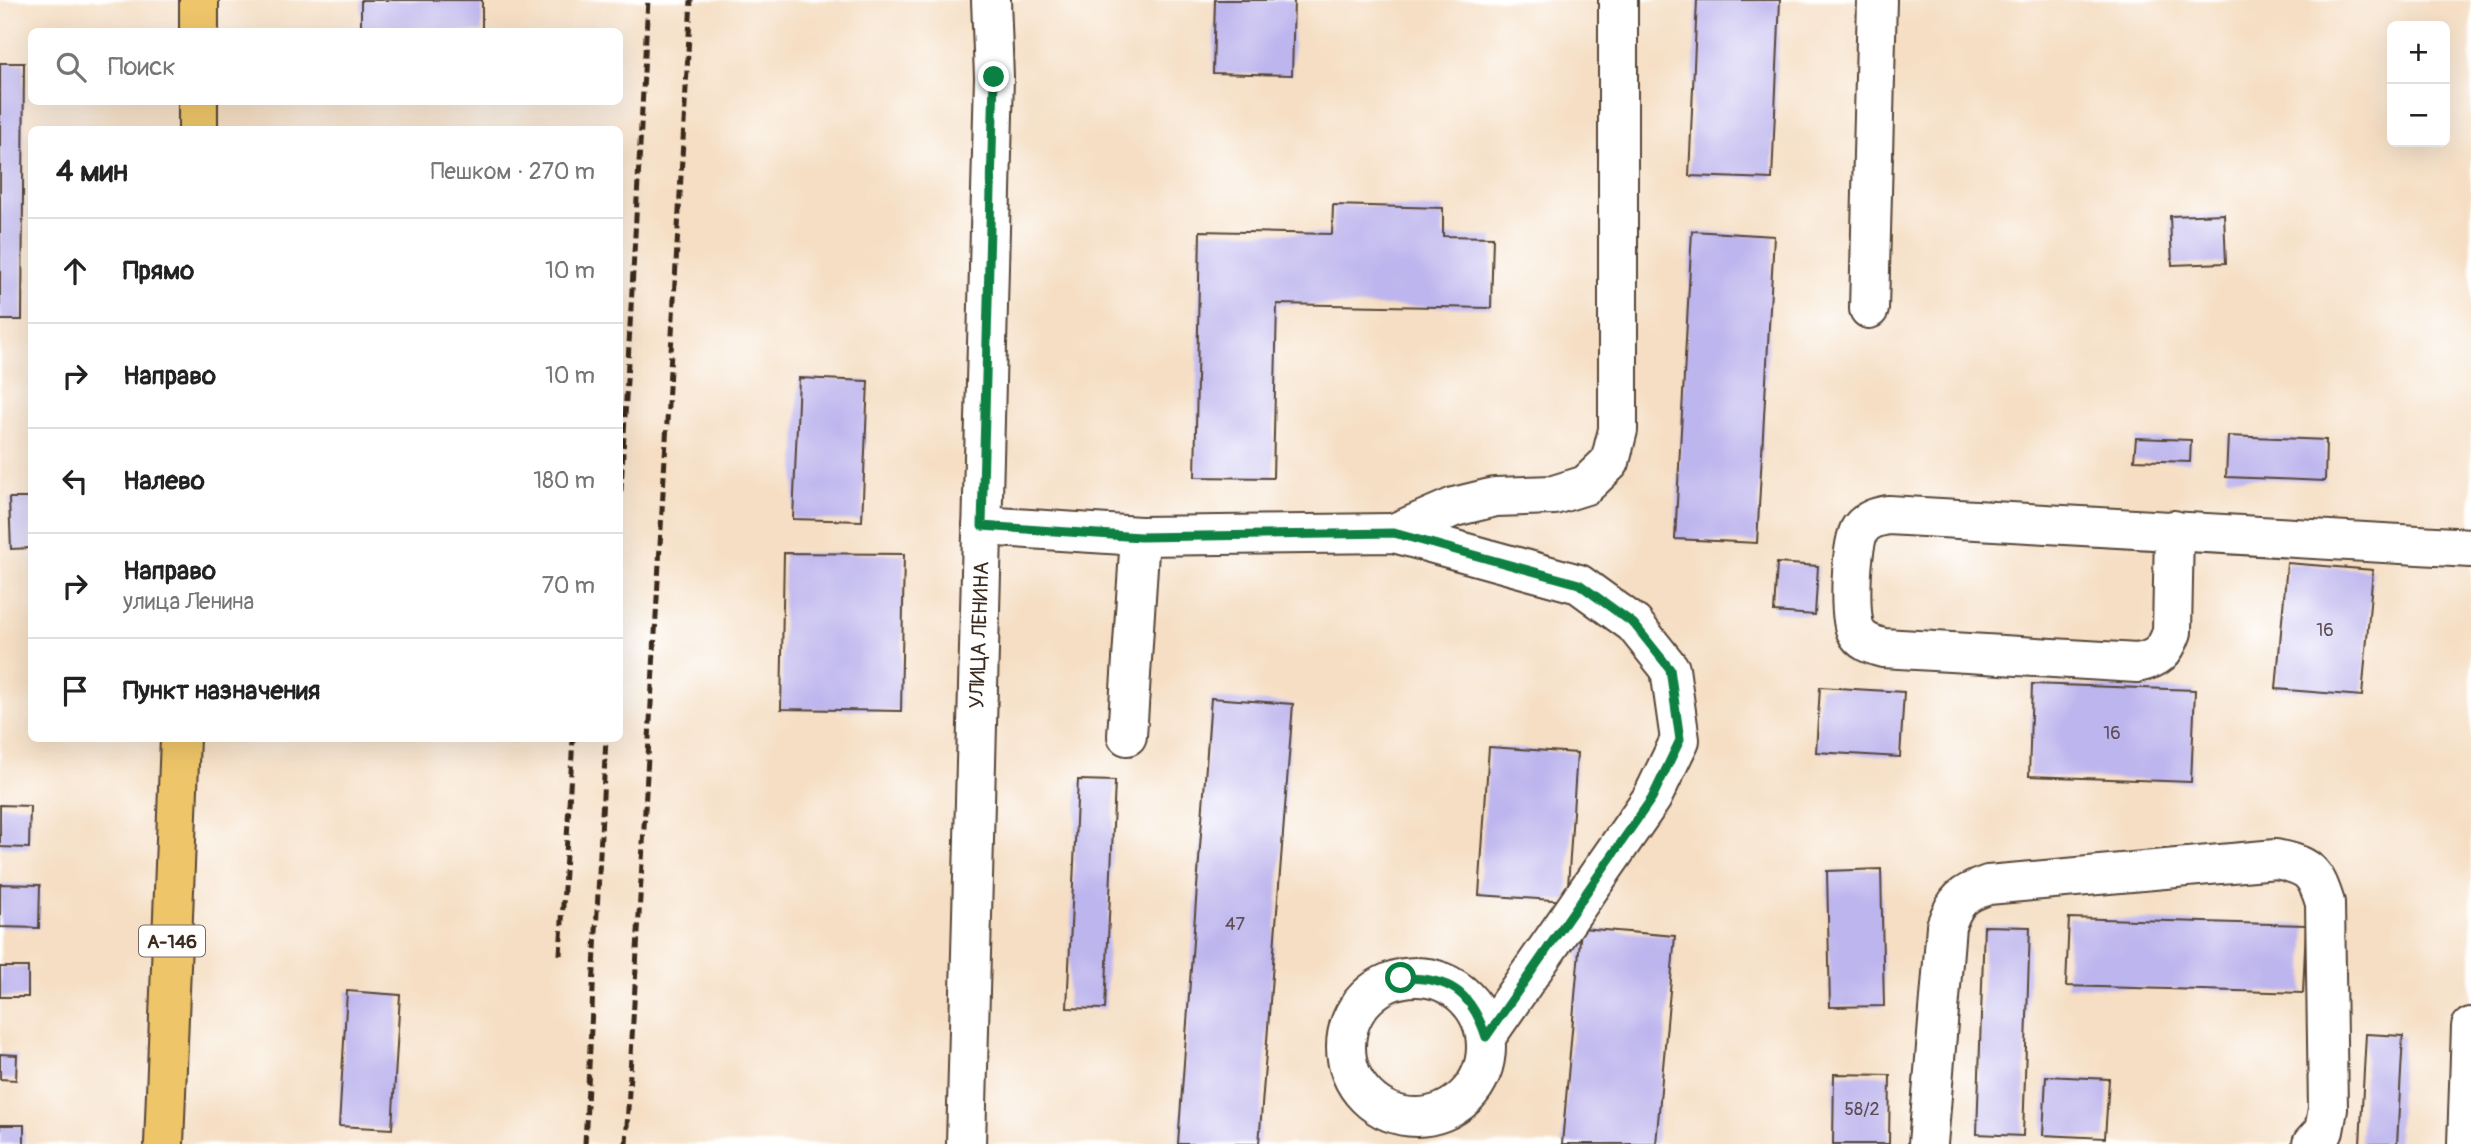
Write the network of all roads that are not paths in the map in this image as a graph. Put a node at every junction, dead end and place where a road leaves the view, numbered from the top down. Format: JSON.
{"nodes":[{"id":1,"x":199,"y":0,"type":"edge"},
{"id":2,"x":990,"y":0,"type":"edge"},
{"id":3,"x":1618,"y":0,"type":"edge"},
{"id":4,"x":1877,"y":0,"type":"edge"},
{"id":5,"x":199,"y":28,"type":"edge"},
{"id":6,"x":198,"y":105,"type":"edge"},
{"id":7,"x":198,"y":126,"type":"edge"},
{"id":8,"x":1869,"y":309,"type":"dead end"},
{"id":9,"x":982,"y":526,"type":"junction"},
{"id":10,"x":2174,"y":530,"type":"junction"},
{"id":11,"x":1394,"y":533,"type":"junction"},
{"id":12,"x":1140,"y":537,"type":"junction"},
{"id":13,"x":2471,"y":548,"type":"edge"},
{"id":14,"x":1127,"y":736,"type":"dead end"},
{"id":15,"x":180,"y":742,"type":"edge"},
{"id":16,"x":2471,"y":1027,"type":"edge"},
{"id":17,"x":1486,"y":1037,"type":"junction"},
{"id":18,"x":1393,"y":1129,"type":"edge"},
{"id":19,"x":164,"y":1144,"type":"edge"},
{"id":20,"x":966,"y":1144,"type":"edge"},
{"id":21,"x":1927,"y":1144,"type":"edge"},
{"id":22,"x":2312,"y":1144,"type":"edge"},
{"id":23,"x":2467,"y":1144,"type":"edge"}],
"edges":[{"from":1,"to":5,"type":"main road"},
{"from":2,"to":9,"type":"street","name":"УЛИЦА ЛЕНИНА"},
{"from":3,"to":11,"type":"street"},
{"from":4,"to":8,"type":"street"},
{"from":6,"to":7,"type":"main road"},
{"from":9,"to":12,"type":"street"},
{"from":9,"to":20,"type":"street","name":"УЛИЦА ЛЕНИНА"},
{"from":10,"to":10,"type":"street"},
{"from":10,"to":13,"type":"street"},
{"from":11,"to":12,"type":"street"},
{"from":11,"to":17,"type":"street"},
{"from":12,"to":14,"type":"street"},
{"from":15,"to":19,"type":"main road","number":"А-146"},
{"from":16,"to":23,"type":"street"},
{"from":17,"to":18,"type":"street"},
{"from":17,"to":18,"type":"street"},
{"from":21,"to":22,"type":"street"}]}
